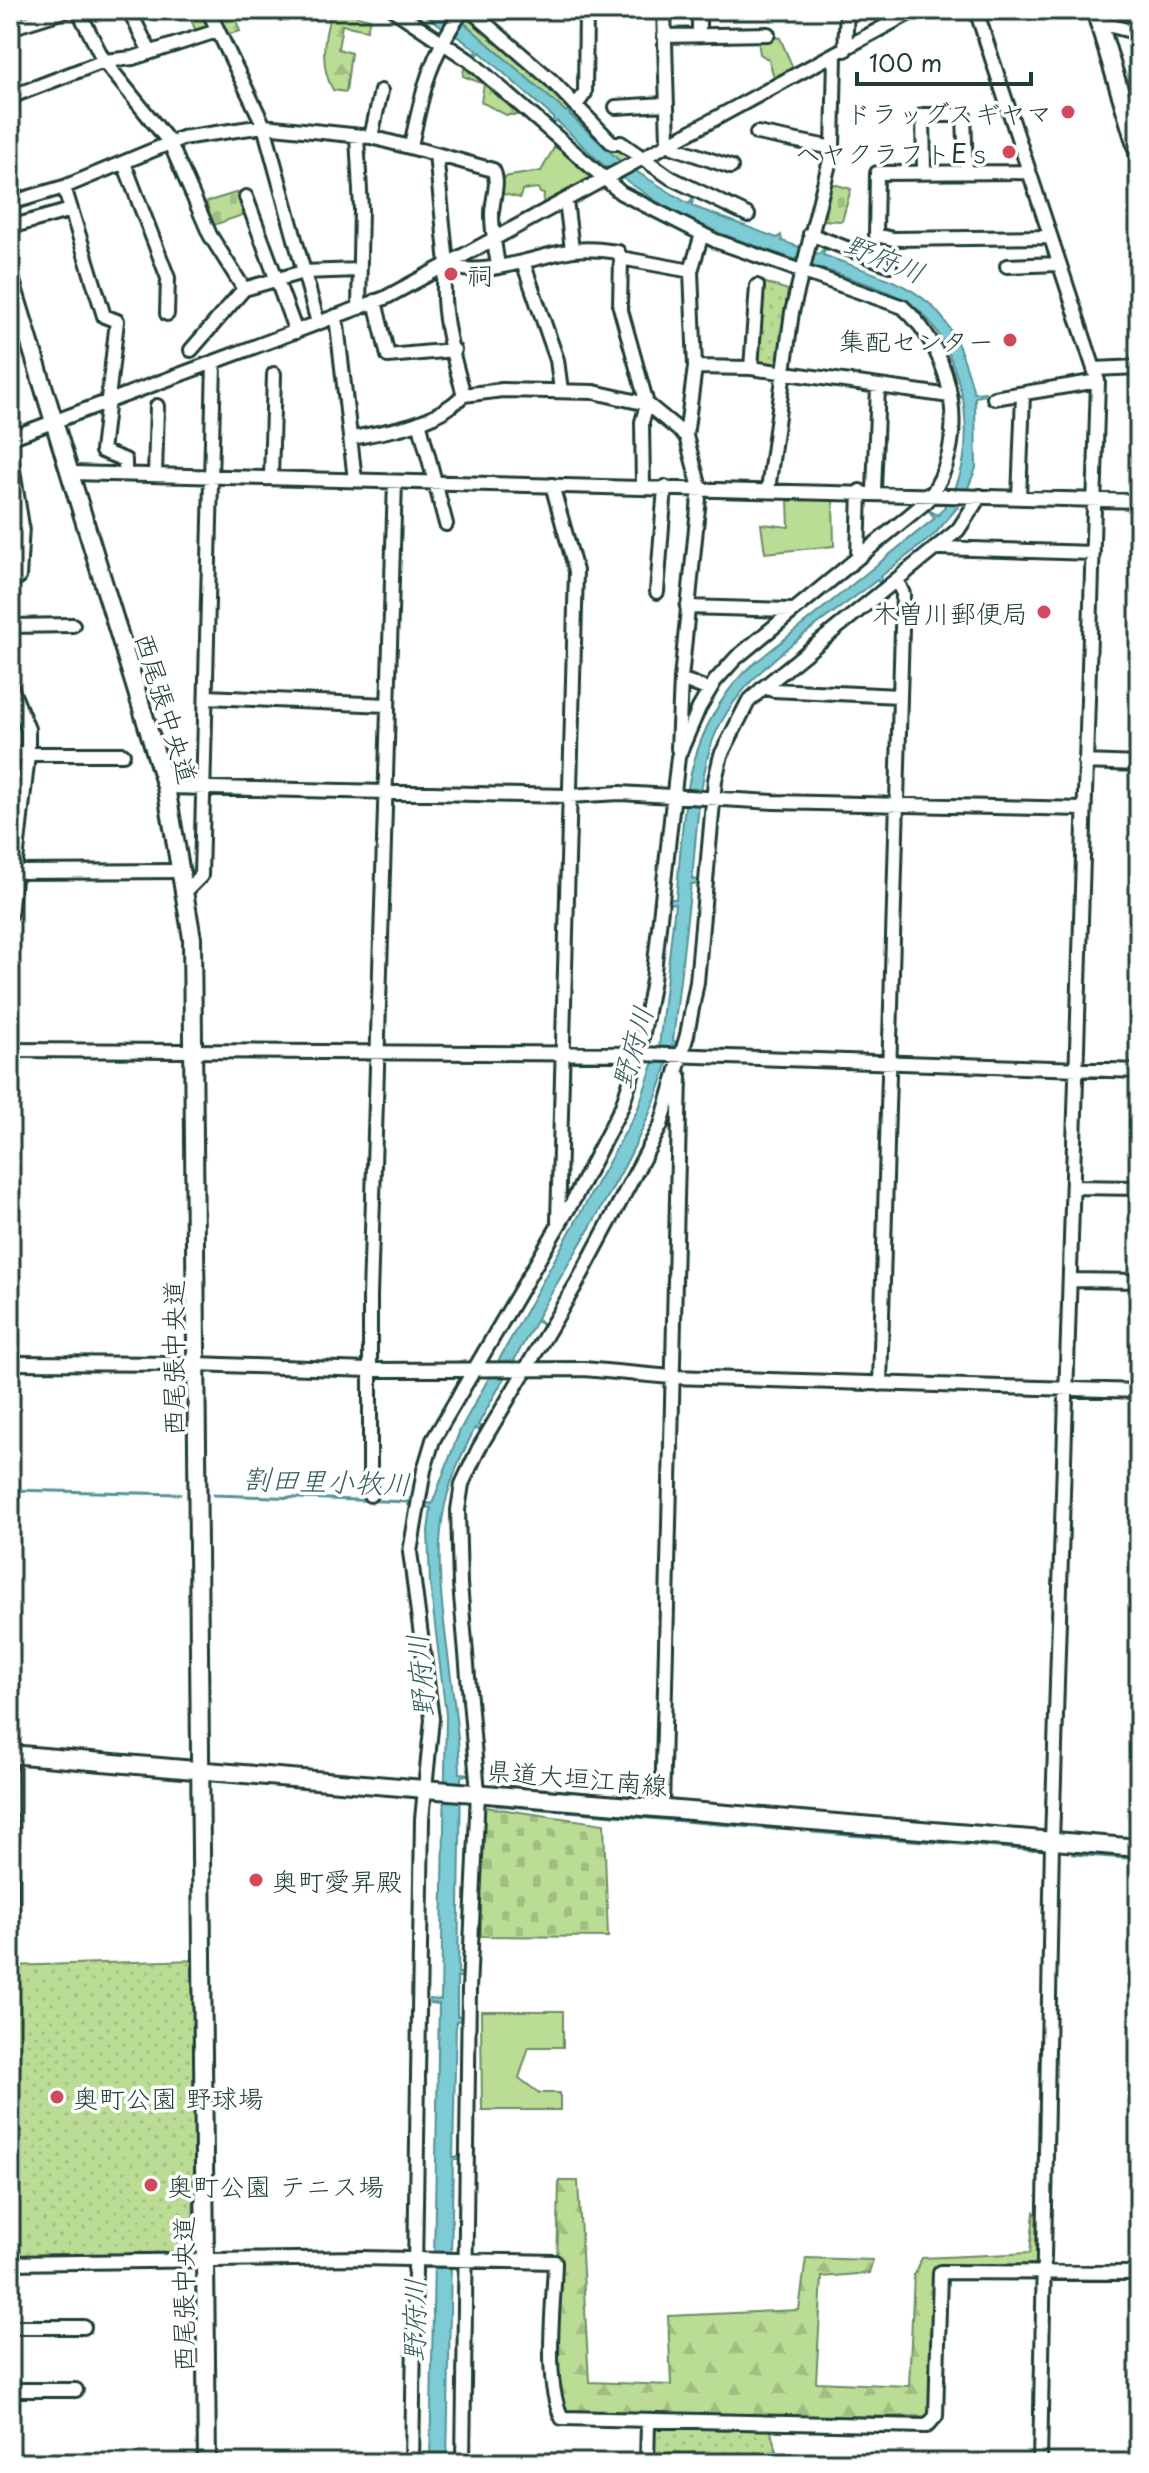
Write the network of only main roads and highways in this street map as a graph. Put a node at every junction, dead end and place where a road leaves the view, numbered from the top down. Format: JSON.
{"nodes":[{"id":1,"x":1097,"y":16,"type":"edge"},
{"id":2,"x":1139,"y":155,"type":"edge"},
{"id":3,"x":10,"y":278,"type":"edge"},
{"id":4,"x":14,"y":303,"type":"edge"},
{"id":5,"x":11,"y":1754,"type":"edge"},
{"id":6,"x":202,"y":1770,"type":"junction"},
{"id":7,"x":1139,"y":1848,"type":"edge"},
{"id":8,"x":207,"y":2463,"type":"edge"}],
"edges":[{"from":1,"to":2,"type":"main road"},
{"from":3,"to":4,"type":"main road","name":"西尾張中央道"},
{"from":4,"to":6,"type":"main road","name":"西尾張中央道"},
{"from":5,"to":6,"type":"main road","name":"県道大垣江南線"},
{"from":6,"to":7,"type":"main road","name":"県道大垣江南線"},
{"from":6,"to":8,"type":"main road","name":"西尾張中央道"}]}
